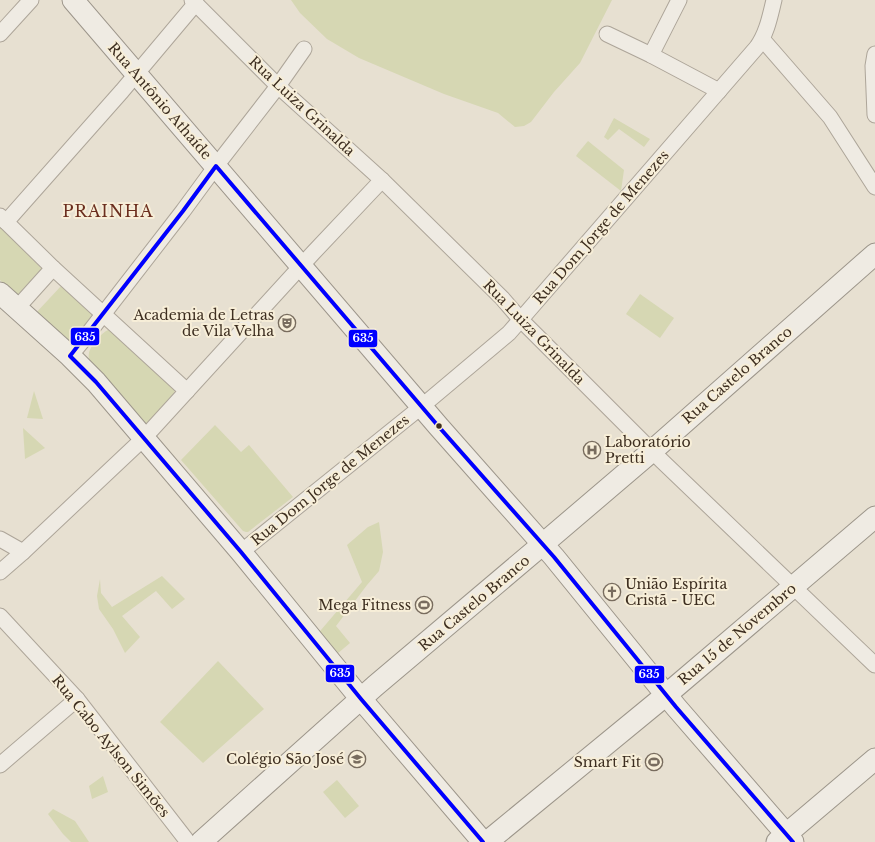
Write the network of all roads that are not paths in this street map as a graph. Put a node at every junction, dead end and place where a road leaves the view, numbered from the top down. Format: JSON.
{"nodes":[{"id":1,"x":32,"y":0,"type":"edge"},
{"id":2,"x":73,"y":0,"type":"edge"},
{"id":3,"x":679,"y":0,"type":"edge"},
{"id":4,"x":774,"y":0,"type":"edge"},
{"id":5,"x":194,"y":2,"type":"edge"},
{"id":6,"x":0,"y":34,"type":"edge"},
{"id":7,"x":607,"y":34,"type":"dead end"},
{"id":8,"x":762,"y":40,"type":"junction"},
{"id":9,"x":304,"y":49,"type":"dead end"},
{"id":10,"x":651,"y":55,"type":"junction"},
{"id":11,"x":874,"y":63,"type":"edge"},
{"id":12,"x":136,"y":73,"type":"junction"},
{"id":13,"x":278,"y":86,"type":"junction"},
{"id":14,"x":719,"y":92,"type":"junction"},
{"id":15,"x":875,"y":115,"type":"edge"},
{"id":16,"x":216,"y":166,"type":"junction"},
{"id":17,"x":382,"y":180,"type":"junction"},
{"id":18,"x":875,"y":187,"type":"edge"},
{"id":19,"x":3,"y":219,"type":"edge"},
{"id":20,"x":875,"y":254,"type":"edge"},
{"id":21,"x":301,"y":266,"type":"junction"},
{"id":22,"x":53,"y":268,"type":"junction"},
{"id":23,"x":0,"y":293,"type":"edge"},
{"id":24,"x":17,"y":308,"type":"junction"},
{"id":25,"x":103,"y":314,"type":"junction"},
{"id":26,"x":520,"y":319,"type":"junction"},
{"id":27,"x":70,"y":356,"type":"junction"},
{"id":28,"x":187,"y":391,"type":"junction"},
{"id":29,"x":421,"y":407,"type":"junction"},
{"id":30,"x":144,"y":438,"type":"junction"},
{"id":31,"x":652,"y":451,"type":"junction"},
{"id":32,"x":875,"y":517,"type":"edge"},
{"id":33,"x":0,"y":539,"type":"edge"},
{"id":34,"x":543,"y":544,"type":"junction"},
{"id":35,"x":23,"y":552,"type":"junction"},
{"id":36,"x":241,"y":552,"type":"junction"},
{"id":37,"x":0,"y":572,"type":"edge"},
{"id":38,"x":793,"y":586,"type":"junction"},
{"id":39,"x":0,"y":616,"type":"edge"},
{"id":40,"x":875,"y":665,"type":"edge"},
{"id":41,"x":666,"y":695,"type":"junction"},
{"id":42,"x":77,"y":699,"type":"junction"},
{"id":43,"x":361,"y":699,"type":"junction"},
{"id":44,"x":875,"y":759,"type":"edge"},
{"id":45,"x":0,"y":765,"type":"edge"},
{"id":46,"x":785,"y":839,"type":"edge"},
{"id":47,"x":188,"y":842,"type":"edge"},
{"id":48,"x":201,"y":842,"type":"edge"},
{"id":49,"x":483,"y":842,"type":"edge"},
{"id":50,"x":487,"y":842,"type":"edge"}],
"edges":[{"from":1,"to":6,"type":"street"},
{"from":2,"to":12,"type":"main road","name":"Rua Antônio Athaíde"},
{"from":3,"to":10,"type":"street"},
{"from":4,"to":8,"type":"street","name":"Rua Dom Jorge de Menezes"},
{"from":5,"to":12,"type":"street"},
{"from":5,"to":13,"type":"street","name":"Rua Luiza Grinalda"},
{"from":7,"to":10,"type":"street"},
{"from":8,"to":14,"type":"street","name":"Rua Dom Jorge de Menezes"},
{"from":8,"to":18,"type":"street"},
{"from":9,"to":13,"type":"street"},
{"from":10,"to":14,"type":"street"},
{"from":11,"to":15,"type":"street"},
{"from":12,"to":16,"type":"main road","name":"Rua Antônio Athaíde"},
{"from":12,"to":19,"type":"street"},
{"from":13,"to":16,"type":"street"},
{"from":13,"to":17,"type":"street","name":"Rua Luiza Grinalda"},
{"from":14,"to":26,"type":"street","name":"Rua Dom Jorge de Menezes"},
{"from":16,"to":21,"type":"main road","name":"Rua Antônio Athaíde"},
{"from":16,"to":25,"type":"street"},
{"from":17,"to":21,"type":"street"},
{"from":17,"to":26,"type":"street","name":"Rua Luiza Grinalda"},
{"from":19,"to":22,"type":"street"},
{"from":20,"to":31,"type":"main road","name":"Rua Castelo Branco"},
{"from":21,"to":28,"type":"street"},
{"from":21,"to":29,"type":"main road","name":"Rua Antônio Athaíde"},
{"from":22,"to":24,"type":"street"},
{"from":22,"to":25,"type":"street"},
{"from":23,"to":24,"type":"main road"},
{"from":24,"to":27,"type":"main road"},
{"from":25,"to":27,"type":"street"},
{"from":25,"to":28,"type":"street"},
{"from":26,"to":29,"type":"street","name":"Rua Dom Jorge de Menezes"},
{"from":26,"to":31,"type":"street","name":"Rua Luiza Grinalda"},
{"from":27,"to":30,"type":"main road"},
{"from":28,"to":30,"type":"street"},
{"from":29,"to":34,"type":"main road","name":"Rua Antônio Athaíde"},
{"from":29,"to":36,"type":"street","name":"Rua Dom Jorge de Menezes"},
{"from":30,"to":35,"type":"street"},
{"from":30,"to":36,"type":"main road"},
{"from":31,"to":34,"type":"main road","name":"Rua Castelo Branco"},
{"from":31,"to":38,"type":"street","name":"Rua Luiza Grinalda"},
{"from":32,"to":38,"type":"main road","name":"Rua 15 de Novembro"},
{"from":33,"to":35,"type":"street"},
{"from":34,"to":41,"type":"main road","name":"Rua Antônio Athaíde"},
{"from":34,"to":43,"type":"main road","name":"Rua Castelo Branco"},
{"from":35,"to":37,"type":"street"},
{"from":36,"to":43,"type":"main road"},
{"from":38,"to":40,"type":"street","name":"Rua Luiza Grinalda"},
{"from":38,"to":41,"type":"main road","name":"Rua 15 de Novembro"},
{"from":39,"to":42,"type":"street","name":"Rua Cabo Aylson Simões"},
{"from":41,"to":46,"type":"main road","name":"Rua Antônio Athaíde"},
{"from":41,"to":50,"type":"main road","name":"Rua 15 de Novembro"},
{"from":42,"to":45,"type":"street"},
{"from":42,"to":47,"type":"street","name":"Rua Cabo Aylson Simões"},
{"from":43,"to":48,"type":"main road","name":"Rua Castelo Branco"},
{"from":43,"to":49,"type":"main road"},
{"from":44,"to":46,"type":"main road"}]}
